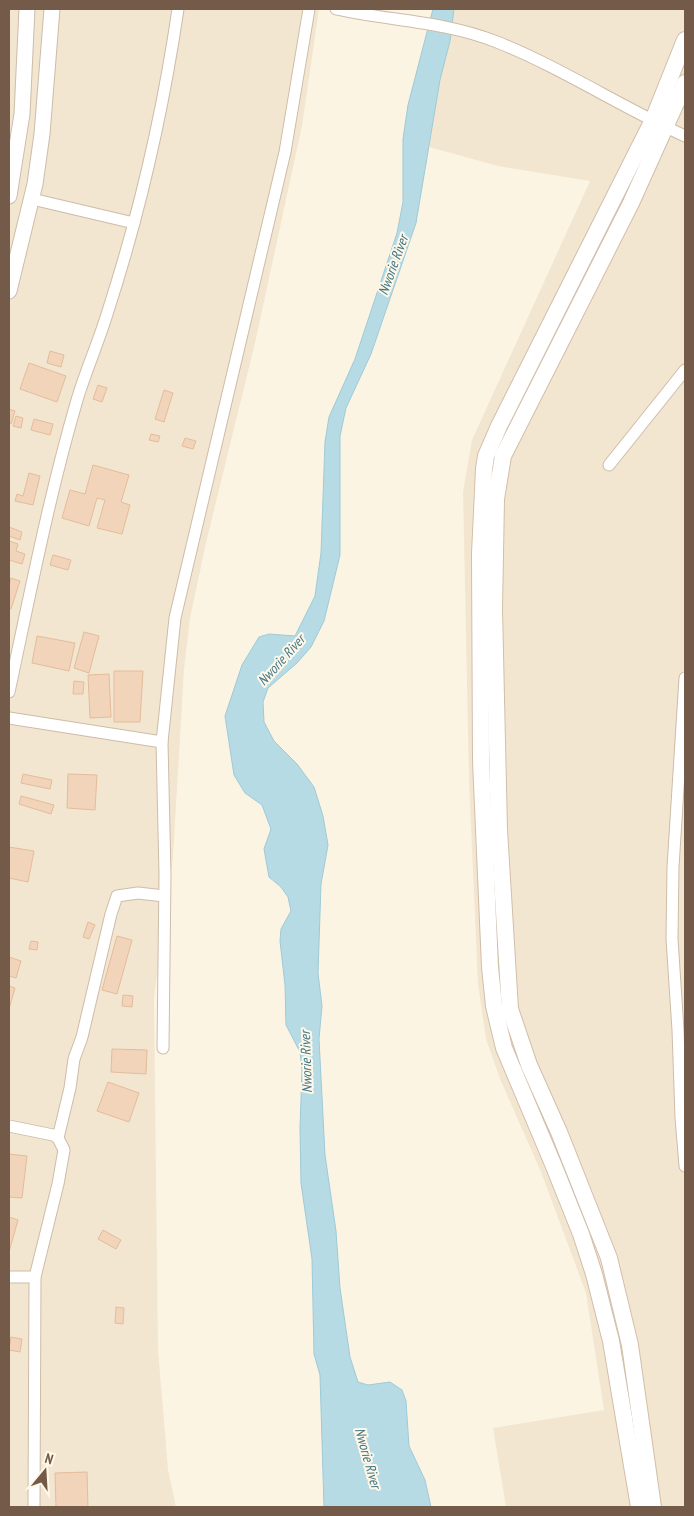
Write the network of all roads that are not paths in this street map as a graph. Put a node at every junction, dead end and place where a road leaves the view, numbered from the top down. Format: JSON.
{"nodes":[{"id":1,"x":27,"y":9,"type":"edge"},
{"id":2,"x":52,"y":9,"type":"edge"},
{"id":3,"x":178,"y":9,"type":"edge"},
{"id":4,"x":309,"y":9,"type":"edge"},
{"id":5,"x":336,"y":9,"type":"edge"},
{"id":6,"x":685,"y":40,"type":"edge"},
{"id":7,"x":685,"y":83,"type":"edge"},
{"id":8,"x":660,"y":124,"type":"junction"},
{"id":9,"x":685,"y":136,"type":"edge"},
{"id":10,"x":9,"y":196,"type":"edge"},
{"id":11,"x":32,"y":199,"type":"junction"},
{"id":12,"x":134,"y":223,"type":"junction"},
{"id":13,"x":14,"y":250,"type":"edge"},
{"id":14,"x":9,"y":291,"type":"edge"},
{"id":15,"x":685,"y":370,"type":"edge"},
{"id":16,"x":609,"y":465,"type":"dead end"},
{"id":17,"x":685,"y":678,"type":"edge"},
{"id":18,"x":9,"y":692,"type":"edge"},
{"id":19,"x":9,"y":718,"type":"edge"},
{"id":20,"x":162,"y":742,"type":"junction"},
{"id":21,"x":164,"y":896,"type":"junction"},
{"id":22,"x":163,"y":1048,"type":"dead end"},
{"id":23,"x":682,"y":1063,"type":"edge"},
{"id":24,"x":9,"y":1126,"type":"edge"},
{"id":25,"x":58,"y":1138,"type":"junction"},
{"id":26,"x":685,"y":1166,"type":"edge"},
{"id":27,"x":9,"y":1277,"type":"edge"},
{"id":28,"x":35,"y":1277,"type":"junction"},
{"id":29,"x":34,"y":1507,"type":"edge"},
{"id":30,"x":639,"y":1507,"type":"edge"},
{"id":31,"x":653,"y":1507,"type":"edge"}],
"edges":[{"from":1,"to":10,"type":"street"},
{"from":2,"to":11,"type":"street"},
{"from":3,"to":12,"type":"street"},
{"from":4,"to":20,"type":"street"},
{"from":5,"to":8,"type":"street"},
{"from":6,"to":8,"type":"main road"},
{"from":7,"to":8,"type":"main road"},
{"from":8,"to":9,"type":"street"},
{"from":8,"to":30,"type":"main road"},
{"from":8,"to":31,"type":"main road"},
{"from":11,"to":12,"type":"street"},
{"from":11,"to":13,"type":"street"},
{"from":12,"to":18,"type":"street"},
{"from":13,"to":14,"type":"street"},
{"from":15,"to":16,"type":"street"},
{"from":17,"to":23,"type":"street"},
{"from":19,"to":20,"type":"street"},
{"from":20,"to":21,"type":"street"},
{"from":21,"to":22,"type":"street"},
{"from":21,"to":25,"type":"street"},
{"from":23,"to":26,"type":"street"},
{"from":24,"to":25,"type":"street"},
{"from":25,"to":28,"type":"street"},
{"from":27,"to":28,"type":"street"},
{"from":28,"to":29,"type":"street"}]}
